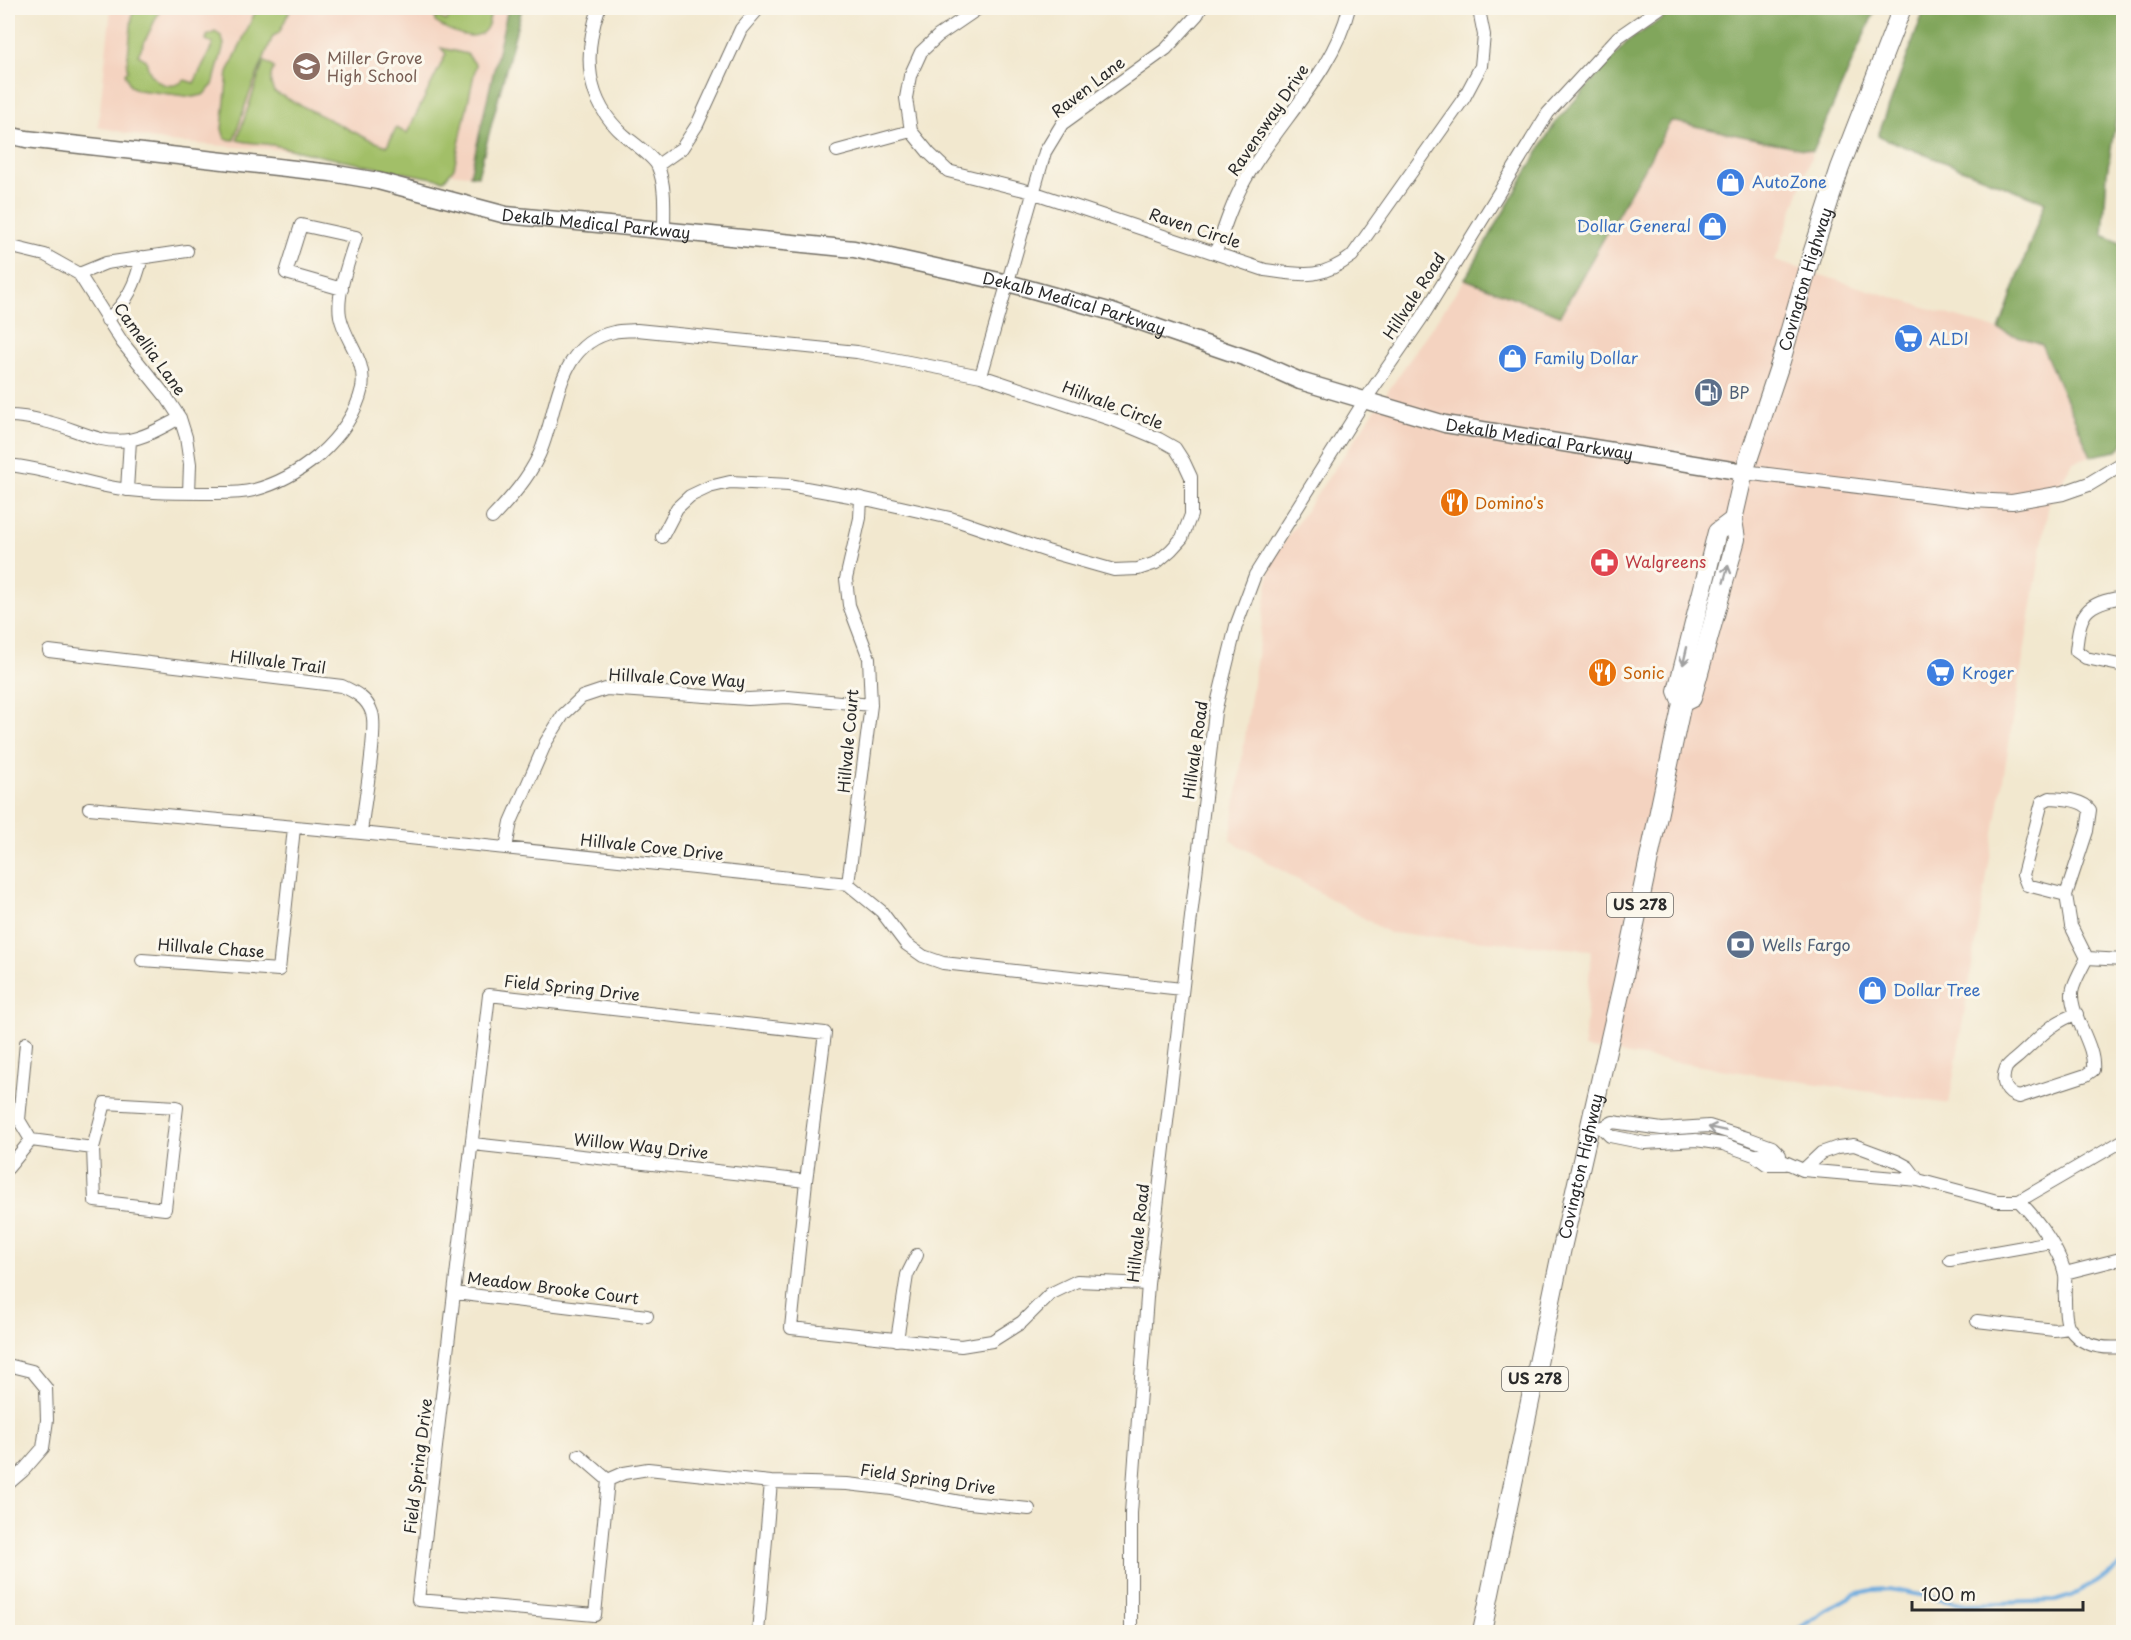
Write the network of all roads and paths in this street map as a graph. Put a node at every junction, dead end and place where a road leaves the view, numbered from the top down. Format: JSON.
{"nodes":[{"id":1,"x":599,"y":8,"type":"edge"},
{"id":2,"x":759,"y":8,"type":"edge"},
{"id":3,"x":979,"y":8,"type":"edge"},
{"id":4,"x":1201,"y":8,"type":"edge"},
{"id":5,"x":1349,"y":8,"type":"edge"},
{"id":6,"x":1480,"y":8,"type":"edge"},
{"id":7,"x":1660,"y":8,"type":"edge"},
{"id":8,"x":1902,"y":8,"type":"edge"},
{"id":9,"x":911,"y":131,"type":"junction"},
{"id":10,"x":8,"y":135,"type":"edge"},
{"id":11,"x":837,"y":151,"type":"dead end"},
{"id":12,"x":658,"y":165,"type":"junction"},
{"id":13,"x":1032,"y":192,"type":"junction"},
{"id":14,"x":664,"y":231,"type":"junction"},
{"id":15,"x":8,"y":246,"type":"edge"},
{"id":16,"x":187,"y":252,"type":"dead end"},
{"id":17,"x":1216,"y":252,"type":"junction"},
{"id":18,"x":142,"y":257,"type":"junction"},
{"id":19,"x":79,"y":274,"type":"junction"},
{"id":20,"x":1008,"y":283,"type":"junction"},
{"id":21,"x":342,"y":290,"type":"junction"},
{"id":22,"x":107,"y":320,"type":"junction"},
{"id":23,"x":981,"y":376,"type":"junction"},
{"id":24,"x":1365,"y":400,"type":"junction"},
{"id":25,"x":8,"y":416,"type":"edge"},
{"id":26,"x":180,"y":418,"type":"junction"},
{"id":27,"x":129,"y":440,"type":"junction"},
{"id":28,"x":2124,"y":463,"type":"edge"},
{"id":29,"x":8,"y":465,"type":"edge"},
{"id":30,"x":1744,"y":472,"type":"junction"},
{"id":31,"x":127,"y":490,"type":"junction"},
{"id":32,"x":189,"y":493,"type":"junction"},
{"id":33,"x":861,"y":498,"type":"junction"},
{"id":34,"x":492,"y":518,"type":"dead end"},
{"id":35,"x":662,"y":537,"type":"dead end"},
{"id":36,"x":2124,"y":597,"type":"edge"},
{"id":37,"x":49,"y":651,"type":"dead end"},
{"id":38,"x":2124,"y":666,"type":"edge"},
{"id":39,"x":871,"y":705,"type":"junction"},
{"id":40,"x":89,"y":808,"type":"dead end"},
{"id":41,"x":294,"y":828,"type":"junction"},
{"id":42,"x":361,"y":833,"type":"junction"},
{"id":43,"x":506,"y":848,"type":"junction"},
{"id":44,"x":848,"y":884,"type":"junction"},
{"id":45,"x":2066,"y":895,"type":"junction"},
{"id":46,"x":2087,"y":958,"type":"junction"},
{"id":47,"x":142,"y":960,"type":"dead end"},
{"id":48,"x":2124,"y":960,"type":"edge"},
{"id":49,"x":1182,"y":989,"type":"junction"},
{"id":50,"x":2077,"y":1014,"type":"junction"},
{"id":51,"x":26,"y":1043,"type":"dead end"},
{"id":52,"x":13,"y":1119,"type":"edge"},
{"id":53,"x":1596,"y":1127,"type":"junction"},
{"id":54,"x":1750,"y":1139,"type":"junction"},
{"id":55,"x":31,"y":1140,"type":"junction"},
{"id":56,"x":2124,"y":1140,"type":"edge"},
{"id":57,"x":473,"y":1144,"type":"junction"},
{"id":58,"x":93,"y":1148,"type":"junction"},
{"id":59,"x":1749,"y":1154,"type":"junction"},
{"id":60,"x":1786,"y":1164,"type":"junction"},
{"id":61,"x":8,"y":1168,"type":"edge"},
{"id":62,"x":1803,"y":1170,"type":"junction"},
{"id":63,"x":1918,"y":1180,"type":"junction"},
{"id":64,"x":806,"y":1181,"type":"junction"},
{"id":65,"x":2019,"y":1201,"type":"junction"},
{"id":66,"x":2051,"y":1242,"type":"junction"},
{"id":67,"x":917,"y":1255,"type":"dead end"},
{"id":68,"x":2124,"y":1258,"type":"edge"},
{"id":69,"x":1950,"y":1260,"type":"dead end"},
{"id":70,"x":2065,"y":1273,"type":"junction"},
{"id":71,"x":1148,"y":1284,"type":"junction"},
{"id":72,"x":455,"y":1293,"type":"junction"},
{"id":73,"x":646,"y":1316,"type":"dead end"},
{"id":74,"x":1977,"y":1321,"type":"dead end"},
{"id":75,"x":2069,"y":1328,"type":"junction"},
{"id":76,"x":897,"y":1340,"type":"junction"},
{"id":77,"x":2124,"y":1347,"type":"edge"},
{"id":78,"x":8,"y":1365,"type":"edge"},
{"id":79,"x":579,"y":1455,"type":"dead end"},
{"id":80,"x":608,"y":1480,"type":"junction"},
{"id":81,"x":771,"y":1482,"type":"junction"},
{"id":82,"x":8,"y":1484,"type":"edge"},
{"id":83,"x":1029,"y":1509,"type":"dead end"},
{"id":84,"x":758,"y":1632,"type":"edge"},
{"id":85,"x":1131,"y":1632,"type":"edge"},
{"id":86,"x":1482,"y":1632,"type":"edge"}],
"edges":[{"from":1,"to":12,"type":"street"},
{"from":2,"to":12,"type":"street"},
{"from":3,"to":9,"type":"street"},
{"from":4,"to":13,"type":"street","name":"Raven Lane"},
{"from":5,"to":17,"type":"street","name":"Ravensway Drive"},
{"from":6,"to":17,"type":"street","name":"Raven Circle"},
{"from":7,"to":24,"type":"street","name":"Hillvale Road"},
{"from":8,"to":30,"type":"main road","name":"Covington Highway","number":"US 278"},
{"from":9,"to":11,"type":"street"},
{"from":9,"to":13,"type":"street","name":"Raven Circle"},
{"from":10,"to":14,"type":"main road","name":"Dekalb Medical Parkway"},
{"from":12,"to":14,"type":"street"},
{"from":13,"to":17,"type":"street","name":"Raven Circle"},
{"from":13,"to":20,"type":"street","name":"Raven Lane"},
{"from":14,"to":20,"type":"main road","name":"Dekalb Medical Parkway"},
{"from":15,"to":19,"type":"street","name":"Camellia Lane"},
{"from":16,"to":18,"type":"street"},
{"from":18,"to":19,"type":"street"},
{"from":18,"to":22,"type":"street"},
{"from":19,"to":22,"type":"street","name":"Camellia Lane"},
{"from":20,"to":23,"type":"street","name":"Raven Lane"},
{"from":20,"to":24,"type":"main road","name":"Dekalb Medical Parkway"},
{"from":21,"to":21,"type":"street"},
{"from":21,"to":32,"type":"street"},
{"from":22,"to":26,"type":"street","name":"Camellia Lane"},
{"from":23,"to":33,"type":"street","name":"Hillvale Circle"},
{"from":23,"to":34,"type":"street","name":"Hillvale Circle"},
{"from":24,"to":30,"type":"main road","name":"Dekalb Medical Parkway"},
{"from":24,"to":49,"type":"street","name":"Hillvale Road"},
{"from":25,"to":27,"type":"street","name":"Camellia Lane"},
{"from":26,"to":27,"type":"street","name":"Camellia Lane"},
{"from":26,"to":32,"type":"street","name":"Camellia Lane"},
{"from":27,"to":31,"type":"street"},
{"from":28,"to":30,"type":"street","name":"Dekalb Medical Parkway"},
{"from":29,"to":31,"type":"street"},
{"from":30,"to":53,"type":"main road","name":"Covington Highway","number":"US 278"},
{"from":31,"to":32,"type":"street"},
{"from":33,"to":35,"type":"street","name":"Hillvale Circle"},
{"from":33,"to":39,"type":"street","name":"Hillvale Court"},
{"from":36,"to":38,"type":"street"},
{"from":37,"to":42,"type":"street","name":"Hillvale Trail"},
{"from":39,"to":43,"type":"street","name":"Hillvale Cove Way"},
{"from":39,"to":44,"type":"street","name":"Hillvale Court"},
{"from":40,"to":41,"type":"street","name":"Hillvale Cove Drive"},
{"from":41,"to":42,"type":"street","name":"Hillvale Cove Drive"},
{"from":41,"to":47,"type":"street","name":"Hillvale Chase"},
{"from":42,"to":43,"type":"street","name":"Hillvale Cove Drive"},
{"from":43,"to":44,"type":"street","name":"Hillvale Cove Drive"},
{"from":44,"to":49,"type":"street"},
{"from":45,"to":45,"type":"street"},
{"from":45,"to":46,"type":"street"},
{"from":46,"to":48,"type":"street"},
{"from":46,"to":50,"type":"street"},
{"from":49,"to":71,"type":"street","name":"Hillvale Road"},
{"from":50,"to":50,"type":"street"},
{"from":51,"to":52,"type":"street"},
{"from":52,"to":55,"type":"street"},
{"from":54,"to":53,"type":"street","one_way":true},
{"from":53,"to":59,"type":"street"},
{"from":53,"to":86,"type":"main road","name":"Covington Highway","number":"US 278"},
{"from":54,"to":59,"type":"street"},
{"from":54,"to":60,"type":"street"},
{"from":55,"to":58,"type":"street"},
{"from":55,"to":61,"type":"street"},
{"from":56,"to":65,"type":"street"},
{"from":57,"to":64,"type":"street","name":"Willow Way Drive"},
{"from":57,"to":64,"type":"street","name":"Field Spring Drive"},
{"from":57,"to":72,"type":"street","name":"Field Spring Drive"},
{"from":58,"to":58,"type":"street"},
{"from":59,"to":60,"type":"street"},
{"from":60,"to":62,"type":"street"},
{"from":62,"to":63,"type":"street"},
{"from":62,"to":63,"type":"street"},
{"from":63,"to":65,"type":"street"},
{"from":64,"to":76,"type":"street","name":"Field Spring Drive"},
{"from":65,"to":66,"type":"street"},
{"from":66,"to":69,"type":"street"},
{"from":66,"to":70,"type":"street"},
{"from":67,"to":76,"type":"street"},
{"from":68,"to":70,"type":"street"},
{"from":70,"to":75,"type":"street"},
{"from":71,"to":76,"type":"street","name":"Field Spring Drive"},
{"from":71,"to":85,"type":"street","name":"Hillvale Road"},
{"from":72,"to":73,"type":"street","name":"Meadow Brooke Court"},
{"from":72,"to":80,"type":"street","name":"Field Spring Drive"},
{"from":74,"to":75,"type":"street"},
{"from":75,"to":77,"type":"street"},
{"from":78,"to":82,"type":"street"},
{"from":79,"to":80,"type":"street"},
{"from":80,"to":81,"type":"street","name":"Field Spring Drive"},
{"from":81,"to":83,"type":"street","name":"Field Spring Drive"},
{"from":81,"to":84,"type":"street"}]}
